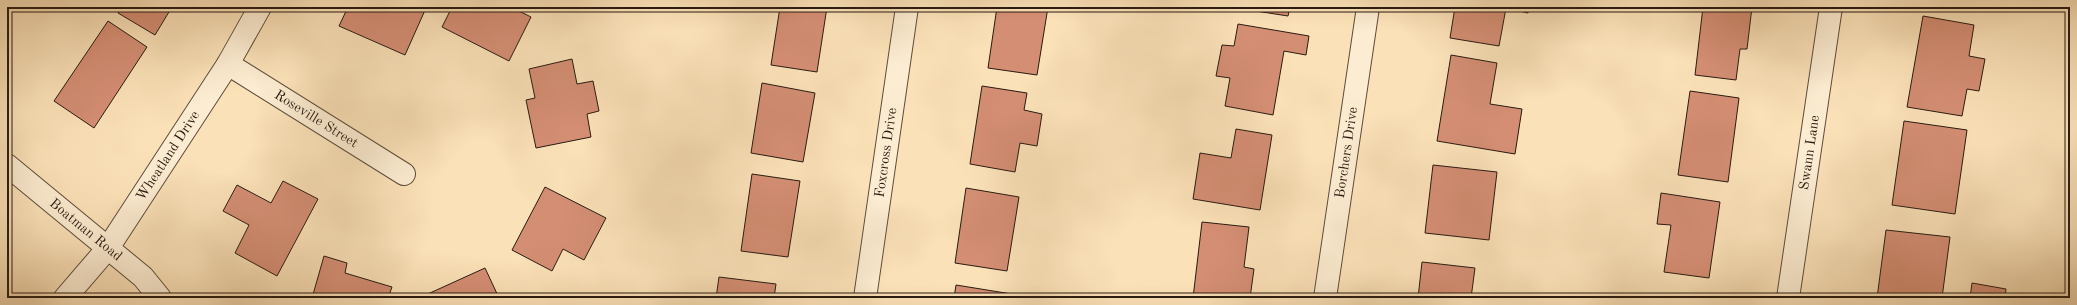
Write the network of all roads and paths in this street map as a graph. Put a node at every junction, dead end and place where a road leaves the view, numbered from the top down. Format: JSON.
{"nodes":[{"id":1,"x":260,"y":7,"type":"edge"},
{"id":2,"x":907,"y":7,"type":"edge"},
{"id":3,"x":1368,"y":7,"type":"edge"},
{"id":4,"x":1831,"y":7,"type":"edge"},
{"id":5,"x":228,"y":64,"type":"junction"},
{"id":6,"x":7,"y":165,"type":"edge"},
{"id":7,"x":404,"y":174,"type":"dead end"},
{"id":8,"x":108,"y":248,"type":"junction"},
{"id":9,"x":65,"y":298,"type":"edge"},
{"id":10,"x":160,"y":298,"type":"edge"},
{"id":11,"x":865,"y":298,"type":"edge"},
{"id":12,"x":1326,"y":298,"type":"edge"},
{"id":13,"x":1788,"y":298,"type":"edge"}],
"edges":[{"from":1,"to":5,"type":"street","name":"Wheatland Drive"},
{"from":2,"to":11,"type":"street","name":"Foxcross Drive"},
{"from":3,"to":12,"type":"street","name":"Borchers Drive"},
{"from":4,"to":13,"type":"street","name":"Swann Lane"},
{"from":5,"to":7,"type":"street","name":"Roseville Street"},
{"from":5,"to":8,"type":"street","name":"Wheatland Drive"},
{"from":6,"to":8,"type":"street","name":"Boatman Road"},
{"from":8,"to":9,"type":"street","name":"Wheatland Drive"},
{"from":8,"to":10,"type":"street","name":"Boatman Road"}]}
